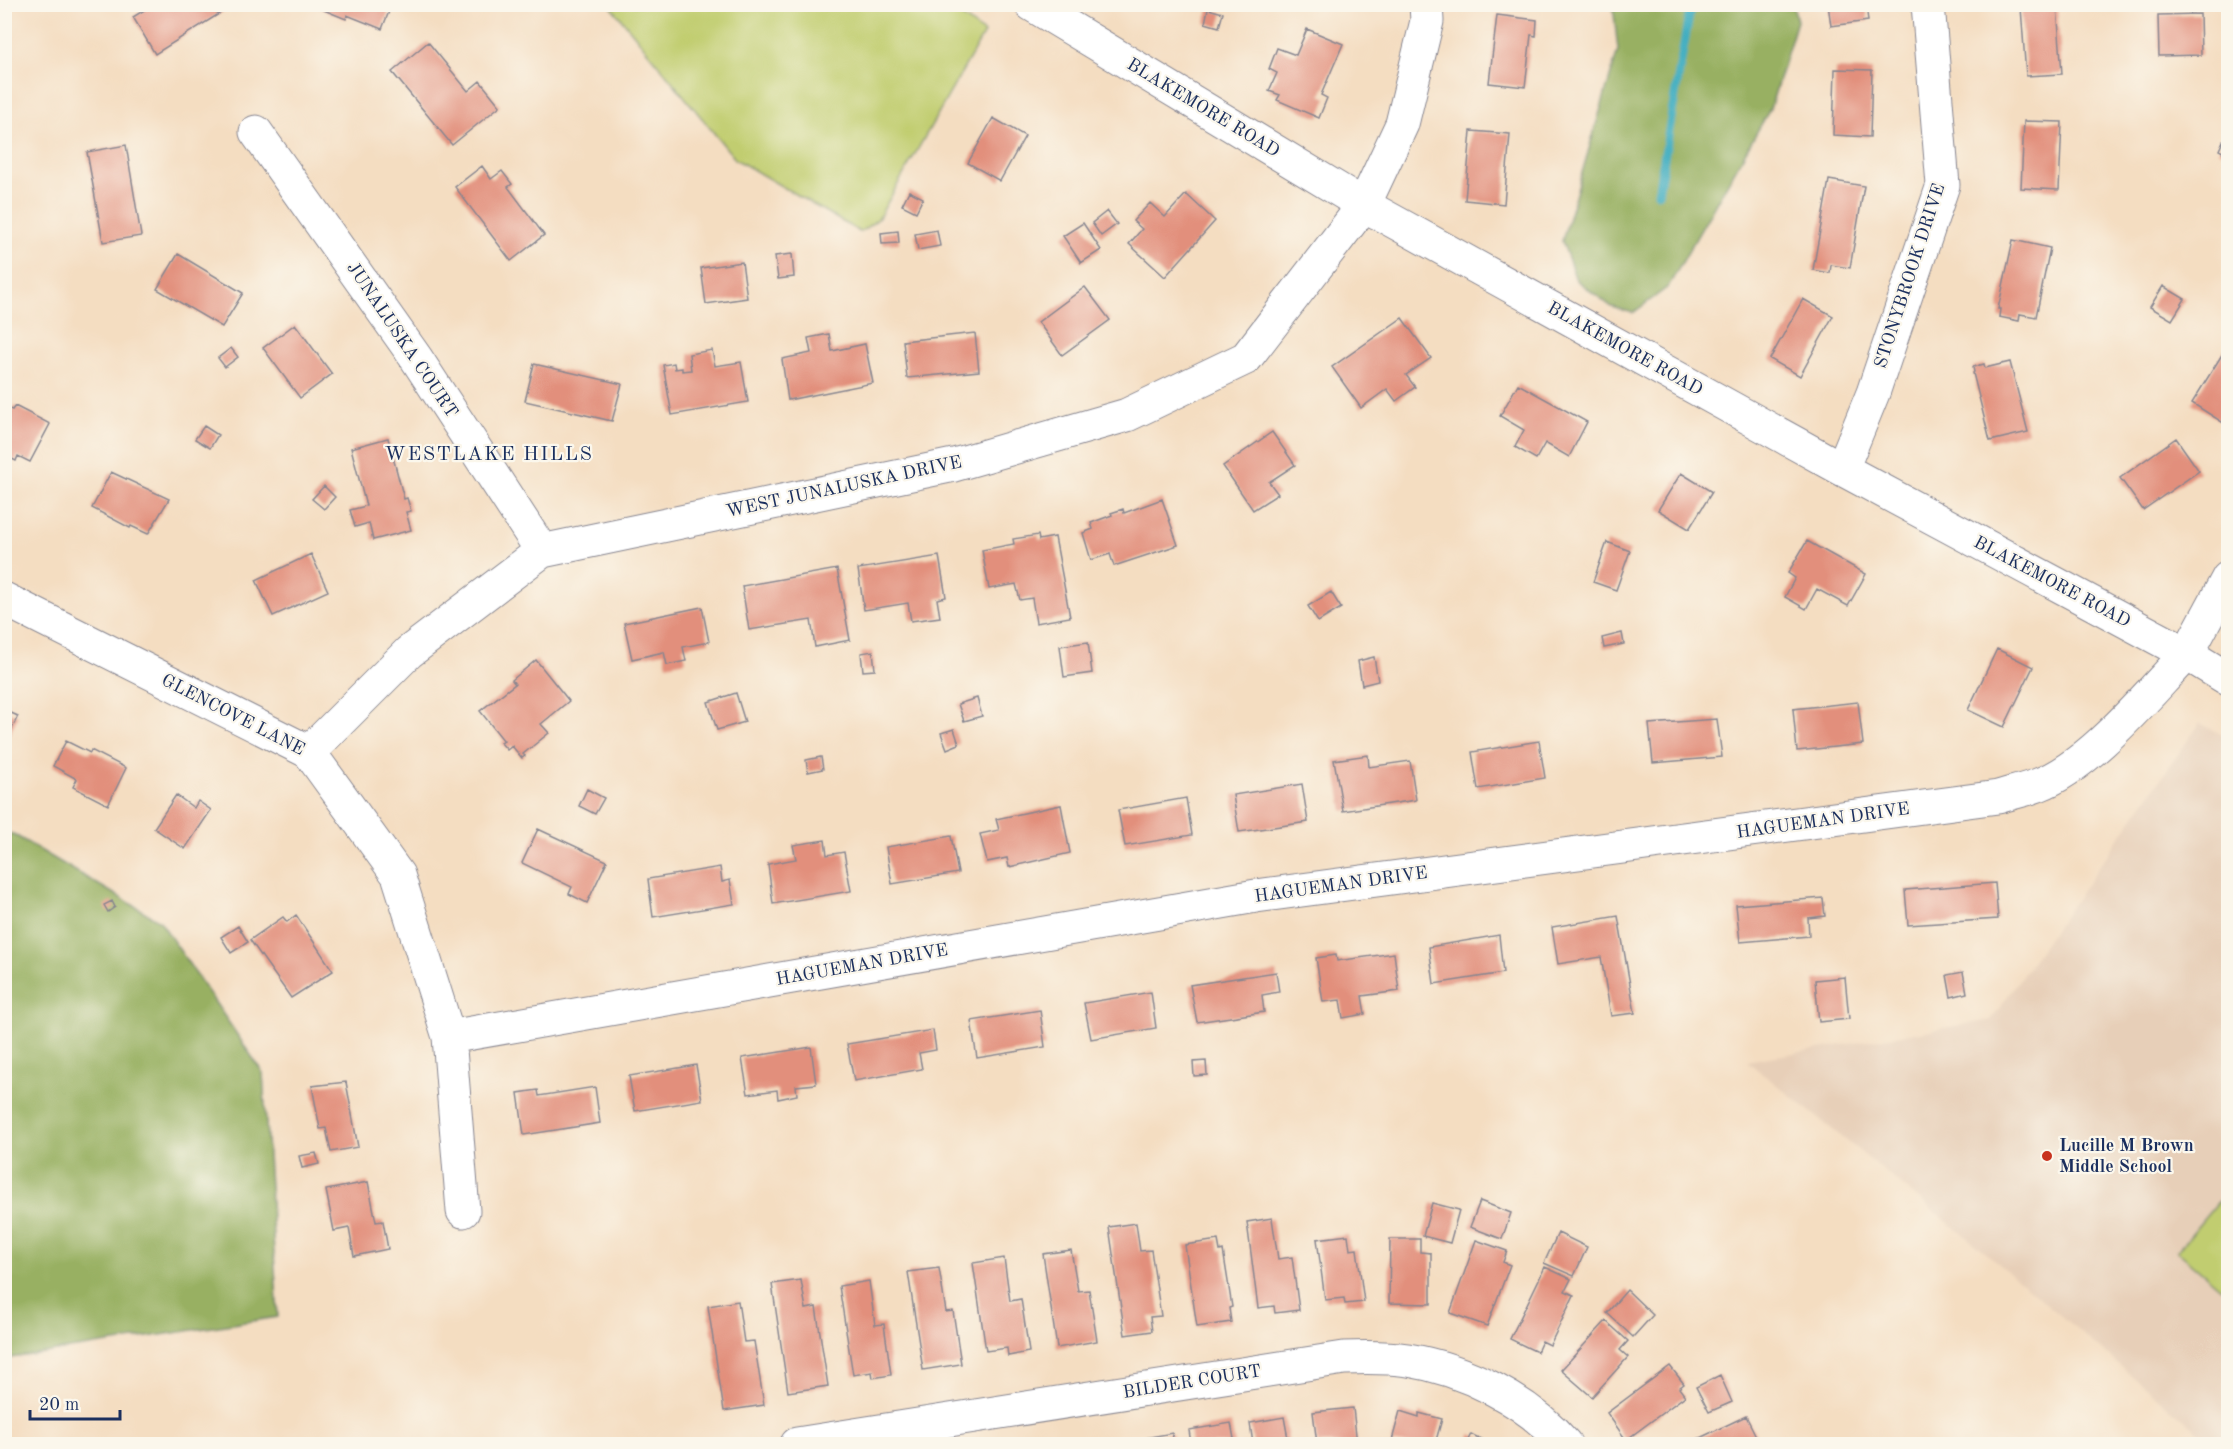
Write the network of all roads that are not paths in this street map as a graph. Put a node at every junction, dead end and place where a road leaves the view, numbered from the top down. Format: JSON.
{"nodes":[{"id":1,"x":1031,"y":4,"type":"edge"},
{"id":2,"x":1426,"y":4,"type":"edge"},
{"id":3,"x":1928,"y":4,"type":"edge"},
{"id":4,"x":256,"y":132,"type":"dead end"},
{"id":5,"x":1364,"y":205,"type":"junction"},
{"id":6,"x":1842,"y":470,"type":"junction"},
{"id":7,"x":542,"y":551,"type":"junction"},
{"id":8,"x":2229,"y":578,"type":"edge"},
{"id":9,"x":4,"y":599,"type":"edge"},
{"id":10,"x":2187,"y":654,"type":"junction"},
{"id":11,"x":2229,"y":679,"type":"edge"},
{"id":12,"x":309,"y":752,"type":"junction"},
{"id":13,"x":449,"y":1037,"type":"junction"},
{"id":14,"x":463,"y":1211,"type":"dead end"},
{"id":15,"x":797,"y":1444,"type":"edge"},
{"id":16,"x":1565,"y":1444,"type":"edge"}],
"edges":[{"from":1,"to":5,"type":"street","name":"BLAKEMORE ROAD"},
{"from":2,"to":5,"type":"street","name":"WEST JUNALUSKA DRIVE"},
{"from":3,"to":6,"type":"street","name":"STONYBROOK DRIVE"},
{"from":4,"to":7,"type":"street","name":"JUNALUSKA COURT"},
{"from":5,"to":6,"type":"street","name":"BLAKEMORE ROAD"},
{"from":5,"to":7,"type":"street","name":"WEST JUNALUSKA DRIVE"},
{"from":6,"to":10,"type":"street","name":"BLAKEMORE ROAD"},
{"from":7,"to":12,"type":"street","name":"WEST JUNALUSKA DRIVE"},
{"from":8,"to":10,"type":"street","name":"HAGUEMAN DRIVE"},
{"from":9,"to":12,"type":"street","name":"GLENCOVE LANE"},
{"from":10,"to":11,"type":"street","name":"BLAKEMORE ROAD"},
{"from":10,"to":13,"type":"street","name":"HAGUEMAN DRIVE"},
{"from":12,"to":13,"type":"street","name":"GLENCOVE LANE"},
{"from":13,"to":14,"type":"street","name":"GLENCOVE LANE"},
{"from":15,"to":16,"type":"street","name":"BILDER COURT"}]}
